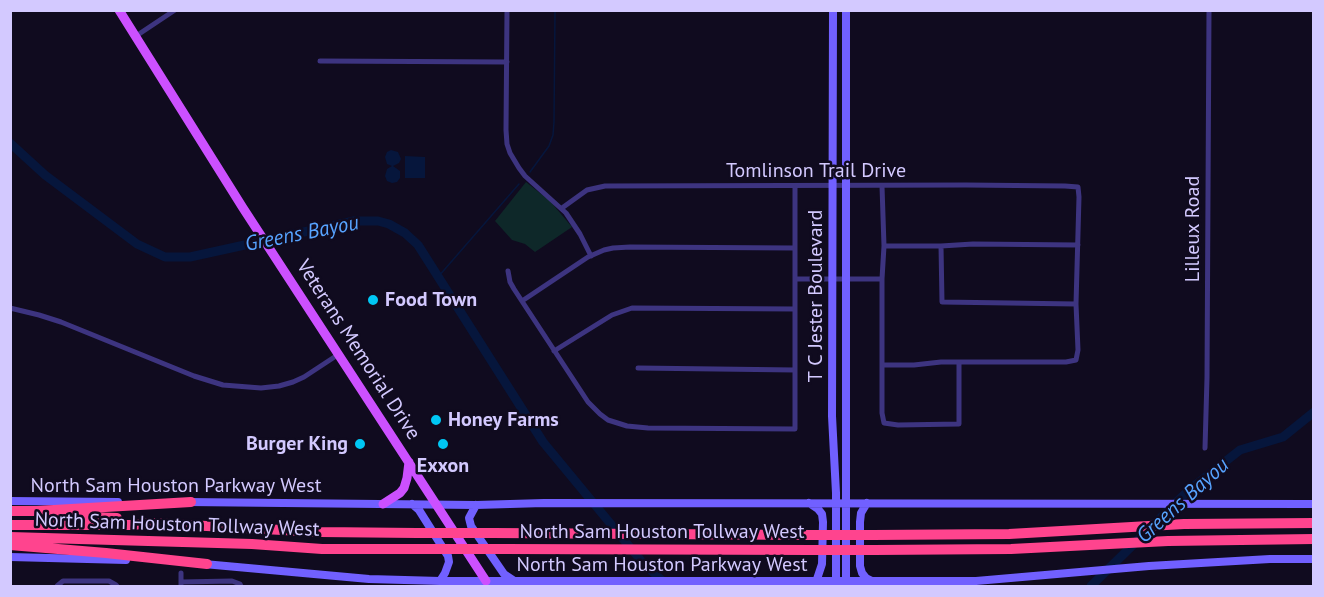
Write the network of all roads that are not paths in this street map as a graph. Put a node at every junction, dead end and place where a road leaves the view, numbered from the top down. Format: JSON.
{"nodes":[{"id":1,"x":119,"y":10,"type":"edge"},
{"id":2,"x":175,"y":10,"type":"edge"},
{"id":3,"x":507,"y":10,"type":"edge"},
{"id":4,"x":832,"y":10,"type":"edge"},
{"id":5,"x":846,"y":10,"type":"edge"},
{"id":6,"x":1209,"y":10,"type":"edge"},
{"id":7,"x":136,"y":36,"type":"junction"},
{"id":8,"x":832,"y":42,"type":"junction"},
{"id":9,"x":846,"y":42,"type":"junction"},
{"id":10,"x":320,"y":61,"type":"dead end"},
{"id":11,"x":507,"y":62,"type":"junction"},
{"id":12,"x":795,"y":186,"type":"junction"},
{"id":13,"x":832,"y":186,"type":"junction"},
{"id":14,"x":846,"y":186,"type":"junction"},
{"id":15,"x":882,"y":186,"type":"junction"},
{"id":16,"x":562,"y":208,"type":"junction"},
{"id":17,"x":1077,"y":245,"type":"junction"},
{"id":18,"x":884,"y":246,"type":"junction"},
{"id":19,"x":941,"y":246,"type":"junction"},
{"id":20,"x":795,"y":248,"type":"junction"},
{"id":21,"x":591,"y":256,"type":"junction"},
{"id":22,"x":508,"y":271,"type":"dead end"},
{"id":23,"x":795,"y":279,"type":"junction"},
{"id":24,"x":832,"y":279,"type":"junction"},
{"id":25,"x":846,"y":279,"type":"junction"},
{"id":26,"x":882,"y":279,"type":"junction"},
{"id":27,"x":522,"y":301,"type":"junction"},
{"id":28,"x":1076,"y":303,"type":"junction"},
{"id":29,"x":10,"y":308,"type":"edge"},
{"id":30,"x":795,"y":309,"type":"junction"},
{"id":31,"x":554,"y":351,"type":"junction"},
{"id":32,"x":339,"y":354,"type":"junction"},
{"id":33,"x":959,"y":362,"type":"junction"},
{"id":34,"x":882,"y":365,"type":"junction"},
{"id":35,"x":832,"y":367,"type":"junction"},
{"id":36,"x":845,"y":367,"type":"junction"},
{"id":37,"x":638,"y":368,"type":"dead end"},
{"id":38,"x":795,"y":370,"type":"junction"},
{"id":39,"x":1205,"y":448,"type":"dead end"},
{"id":40,"x":409,"y":462,"type":"junction"},
{"id":41,"x":10,"y":501,"type":"edge"},
{"id":42,"x":191,"y":502,"type":"junction"},
{"id":43,"x":808,"y":503,"type":"junction"},
{"id":44,"x":836,"y":503,"type":"junction"},
{"id":45,"x":846,"y":503,"type":"junction"},
{"id":46,"x":867,"y":503,"type":"junction"},
{"id":47,"x":383,"y":504,"type":"junction"},
{"id":48,"x":412,"y":504,"type":"junction"},
{"id":49,"x":437,"y":504,"type":"junction"},
{"id":50,"x":1314,"y":504,"type":"edge"},
{"id":51,"x":476,"y":505,"type":"junction"},
{"id":52,"x":10,"y":511,"type":"edge"},
{"id":53,"x":10,"y":515,"type":"edge"},
{"id":54,"x":150,"y":523,"type":"junction"},
{"id":55,"x":1314,"y":524,"type":"edge"},
{"id":56,"x":10,"y":525,"type":"edge"},
{"id":57,"x":10,"y":537,"type":"edge"},
{"id":58,"x":1279,"y":539,"type":"junction"},
{"id":59,"x":1314,"y":539,"type":"edge"},
{"id":60,"x":10,"y":545,"type":"edge"},
{"id":61,"x":1314,"y":545,"type":"edge"},
{"id":62,"x":10,"y":557,"type":"edge"},
{"id":63,"x":1314,"y":559,"type":"edge"},
{"id":64,"x":207,"y":564,"type":"junction"},
{"id":65,"x":181,"y":573,"type":"dead end"},
{"id":66,"x":440,"y":580,"type":"junction"},
{"id":67,"x":515,"y":581,"type":"junction"},
{"id":68,"x":536,"y":581,"type":"junction"},
{"id":69,"x":816,"y":582,"type":"junction"},
{"id":70,"x":836,"y":582,"type":"junction"},
{"id":71,"x":846,"y":582,"type":"junction"},
{"id":72,"x":873,"y":582,"type":"junction"},
{"id":73,"x":181,"y":584,"type":"edge"},
{"id":74,"x":488,"y":584,"type":"edge"},
{"id":75,"x":57,"y":586,"type":"edge"},
{"id":76,"x":116,"y":586,"type":"edge"},
{"id":77,"x":241,"y":586,"type":"edge"},
{"id":78,"x":524,"y":586,"type":"edge"}],
"edges":[{"from":1,"to":7,"type":"main road","name":"Veterans Memorial Drive"},
{"from":2,"to":7,"type":"street"},
{"from":3,"to":11,"type":"street"},
{"from":4,"to":8,"type":"main road","name":"T C Jester Boulevard"},
{"from":5,"to":9,"type":"main road","name":"T C Jester Boulevard"},
{"from":6,"to":39,"type":"street","name":"Lilleux Road"},
{"from":7,"to":32,"type":"main road","name":"Veterans Memorial Drive"},
{"from":8,"to":9,"type":"main road"},
{"from":8,"to":13,"type":"main road","name":"T C Jester Boulevard"},
{"from":9,"to":14,"type":"main road","name":"T C Jester Boulevard"},
{"from":10,"to":11,"type":"street"},
{"from":11,"to":16,"type":"street"},
{"from":12,"to":13,"type":"street","name":"Tomlinson Trail Drive"},
{"from":12,"to":16,"type":"street","name":"Tomlinson Trail Drive"},
{"from":12,"to":20,"type":"street"},
{"from":13,"to":14,"type":"street","name":"Tomlinson Trail Drive"},
{"from":13,"to":24,"type":"main road","name":"T C Jester Boulevard"},
{"from":14,"to":15,"type":"street","name":"Tomlinson Trail Drive"},
{"from":14,"to":25,"type":"main road","name":"T C Jester Boulevard"},
{"from":15,"to":17,"type":"street","name":"Tomlinson Trail Drive"},
{"from":15,"to":18,"type":"street"},
{"from":16,"to":21,"type":"street"},
{"from":17,"to":19,"type":"street"},
{"from":17,"to":28,"type":"street"},
{"from":18,"to":19,"type":"street"},
{"from":18,"to":26,"type":"street"},
{"from":19,"to":28,"type":"street"},
{"from":20,"to":21,"type":"street"},
{"from":20,"to":23,"type":"street"},
{"from":21,"to":27,"type":"street"},
{"from":22,"to":27,"type":"street"},
{"from":23,"to":24,"type":"street"},
{"from":23,"to":30,"type":"street"},
{"from":24,"to":25,"type":"street"},
{"from":24,"to":35,"type":"main road","name":"T C Jester Boulevard"},
{"from":25,"to":26,"type":"street"},
{"from":25,"to":36,"type":"main road","name":"T C Jester Boulevard"},
{"from":26,"to":34,"type":"street"},
{"from":27,"to":31,"type":"street"},
{"from":28,"to":33,"type":"street"},
{"from":29,"to":32,"type":"street"},
{"from":30,"to":31,"type":"street"},
{"from":30,"to":38,"type":"street"},
{"from":31,"to":38,"type":"street"},
{"from":32,"to":40,"type":"main road","name":"Veterans Memorial Drive"},
{"from":33,"to":34,"type":"street"},
{"from":33,"to":34,"type":"street"},
{"from":35,"to":36,"type":"main road"},
{"from":35,"to":44,"type":"main road","name":"T C Jester Boulevard"},
{"from":36,"to":45,"type":"main road","name":"T C Jester Boulevard"},
{"from":37,"to":38,"type":"street"},
{"from":40,"to":47,"type":"main road"},
{"from":40,"to":49,"type":"main road","name":"Veterans Memorial Drive"},
{"from":41,"to":42,"type":"main road","name":"North Sam Houston Parkway West"},
{"from":42,"to":47,"type":"main road","name":"North Sam Houston Parkway West"},
{"from":42,"to":52,"type":"highway"},
{"from":43,"to":44,"type":"main road","name":"North Sam Houston Parkway West"},
{"from":43,"to":51,"type":"main road","name":"North Sam Houston Parkway West"},
{"from":43,"to":69,"type":"main road"},
{"from":44,"to":45,"type":"main road","name":"North Sam Houston Parkway West"},
{"from":44,"to":70,"type":"main road","name":"T C Jester Boulevard"},
{"from":45,"to":46,"type":"main road","name":"North Sam Houston Parkway West"},
{"from":45,"to":71,"type":"main road","name":"T C Jester Boulevard"},
{"from":46,"to":50,"type":"main road","name":"North Sam Houston Parkway West"},
{"from":46,"to":72,"type":"main road"},
{"from":47,"to":48,"type":"main road","name":"North Sam Houston Parkway West"},
{"from":48,"to":49,"type":"main road","name":"North Sam Houston Parkway West"},
{"from":48,"to":66,"type":"main road"},
{"from":49,"to":51,"type":"main road","name":"North Sam Houston Parkway West"},
{"from":49,"to":74,"type":"main road","name":"Veterans Memorial Drive"},
{"from":51,"to":67,"type":"main road"},
{"from":53,"to":54,"type":"highway","name":"North Sam Houston Tollway West"},
{"from":54,"to":55,"type":"highway","name":"North Sam Houston Tollway West","bridge":true},
{"from":54,"to":56,"type":"highway","name":"North Sam Houston Tollway West"},
{"from":57,"to":58,"type":"highway","name":"North Sam Houston Tollway West","bridge":true},
{"from":58,"to":59,"type":"highway","name":"North Sam Houston Tollway West"},
{"from":58,"to":61,"type":"highway"},
{"from":60,"to":64,"type":"highway"},
{"from":62,"to":64,"type":"main road","name":"North Sam Houston Parkway West"},
{"from":63,"to":72,"type":"main road","name":"North Sam Houston Parkway West"},
{"from":64,"to":66,"type":"main road","name":"North Sam Houston Parkway West"},
{"from":65,"to":73,"type":"street"},
{"from":66,"to":74,"type":"main road","name":"North Sam Houston Parkway West"},
{"from":67,"to":68,"type":"main road","name":"North Sam Houston Parkway West"},
{"from":67,"to":74,"type":"main road","name":"North Sam Houston Parkway West"},
{"from":68,"to":69,"type":"main road","name":"North Sam Houston Parkway West"},
{"from":68,"to":78,"type":"main road"},
{"from":69,"to":70,"type":"main road","name":"North Sam Houston Parkway West"},
{"from":70,"to":71,"type":"main road","name":"North Sam Houston Parkway West"},
{"from":71,"to":72,"type":"main road","name":"North Sam Houston Parkway West"},
{"from":73,"to":77,"type":"street"},
{"from":75,"to":76,"type":"street"}]}
